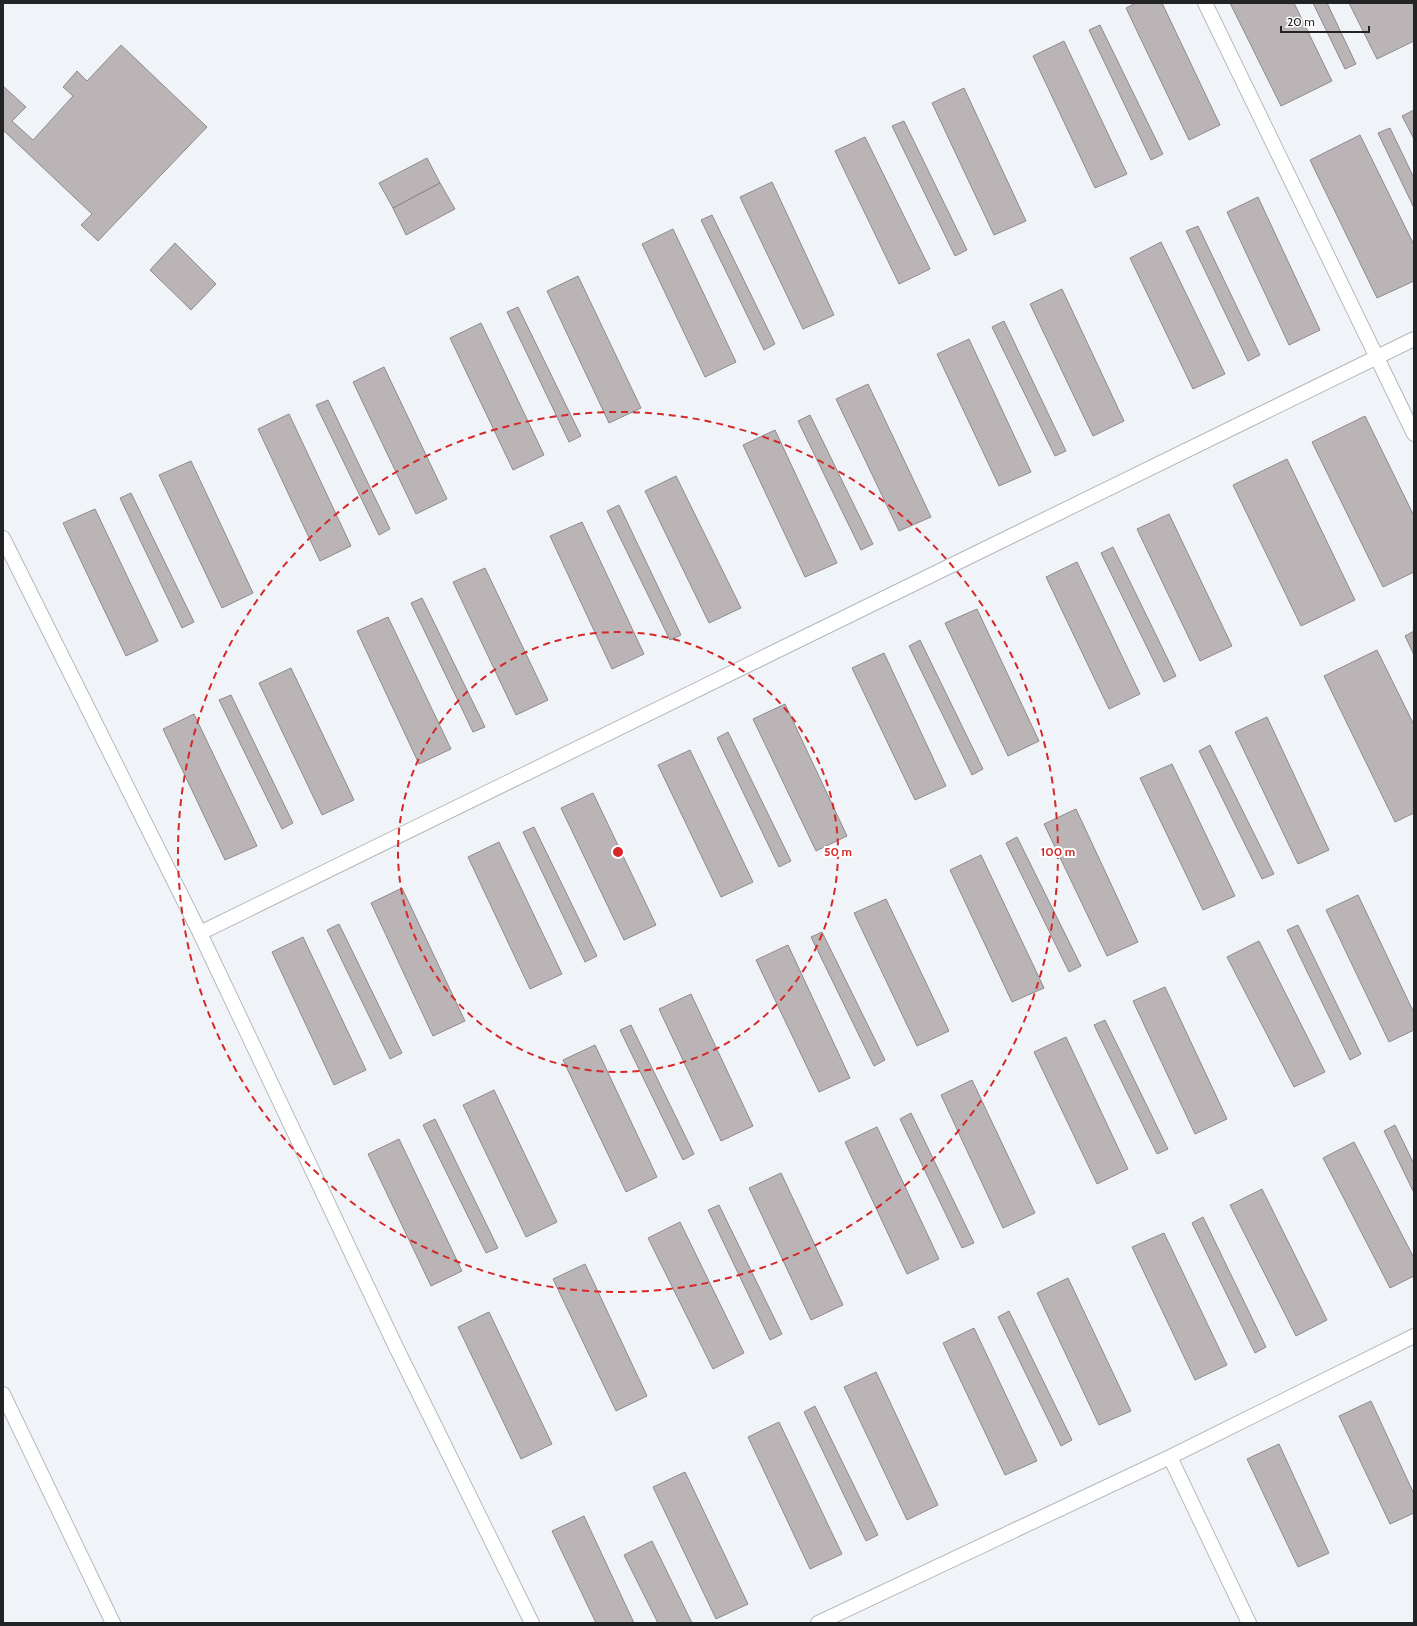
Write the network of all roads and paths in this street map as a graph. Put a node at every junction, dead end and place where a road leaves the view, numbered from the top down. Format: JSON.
{"nodes":[{"id":1,"x":1205,"y":3,"type":"edge"},
{"id":2,"x":1414,"y":339,"type":"edge"},
{"id":3,"x":1378,"y":357,"type":"junction"},
{"id":4,"x":1414,"y":434,"type":"edge"},
{"id":5,"x":3,"y":538,"type":"edge"},
{"id":6,"x":200,"y":933,"type":"junction"},
{"id":7,"x":1414,"y":1336,"type":"edge"},
{"id":8,"x":3,"y":1394,"type":"edge"},
{"id":9,"x":1170,"y":1457,"type":"junction"},
{"id":10,"x":114,"y":1623,"type":"edge"},
{"id":11,"x":532,"y":1623,"type":"edge"},
{"id":12,"x":818,"y":1623,"type":"edge"},
{"id":13,"x":1250,"y":1623,"type":"edge"}],
"edges":[{"from":1,"to":3,"type":"lane"},
{"from":2,"to":3,"type":"lane"},
{"from":3,"to":4,"type":"lane"},
{"from":3,"to":6,"type":"lane"},
{"from":5,"to":6,"type":"lane"},
{"from":6,"to":11,"type":"lane"},
{"from":7,"to":9,"type":"lane"},
{"from":8,"to":10,"type":"lane"},
{"from":9,"to":12,"type":"lane"},
{"from":9,"to":13,"type":"lane"}]}
